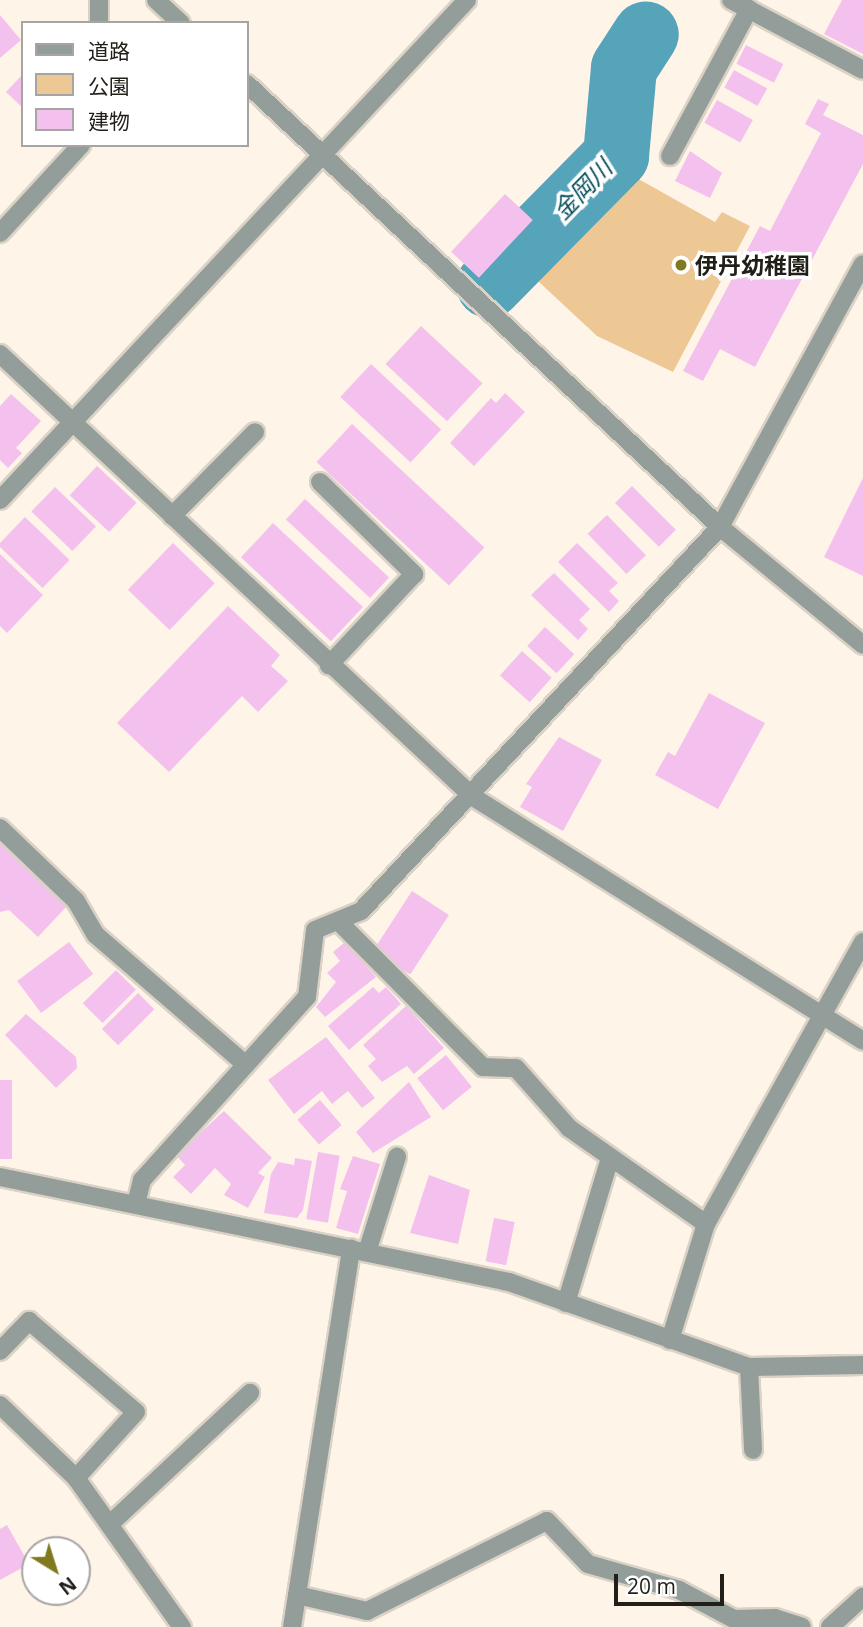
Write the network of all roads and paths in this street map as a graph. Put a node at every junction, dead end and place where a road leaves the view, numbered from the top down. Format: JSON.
{"nodes":[{"id":1,"x":99,"y":0,"type":"edge"},
{"id":2,"x":156,"y":0,"type":"edge"},
{"id":3,"x":467,"y":0,"type":"edge"},
{"id":4,"x":731,"y":0,"type":"edge"},
{"id":5,"x":749,"y":9,"type":"junction"},
{"id":6,"x":99,"y":21,"type":"edge"},
{"id":7,"x":179,"y":21,"type":"edge"},
{"id":8,"x":863,"y":70,"type":"edge"},
{"id":9,"x":248,"y":85,"type":"edge"},
{"id":10,"x":78,"y":147,"type":"edge"},
{"id":11,"x":323,"y":153,"type":"junction"},
{"id":12,"x":670,"y":156,"type":"dead end"},
{"id":13,"x":0,"y":233,"type":"edge"},
{"id":14,"x":863,"y":264,"type":"edge"},
{"id":15,"x":0,"y":354,"type":"edge"},
{"id":16,"x":73,"y":422,"type":"junction"},
{"id":17,"x":255,"y":432,"type":"dead end"},
{"id":18,"x":320,"y":482,"type":"dead end"},
{"id":19,"x":0,"y":500,"type":"edge"},
{"id":20,"x":172,"y":516,"type":"junction"},
{"id":21,"x":719,"y":527,"type":"junction"},
{"id":22,"x":863,"y":645,"type":"edge"},
{"id":23,"x":328,"y":664,"type":"junction"},
{"id":24,"x":473,"y":797,"type":"junction"},
{"id":25,"x":0,"y":828,"type":"edge"},
{"id":26,"x":341,"y":924,"type":"junction"},
{"id":27,"x":863,"y":942,"type":"edge"},
{"id":28,"x":821,"y":1017,"type":"junction"},
{"id":29,"x":863,"y":1041,"type":"edge"},
{"id":30,"x":246,"y":1065,"type":"junction"},
{"id":31,"x":397,"y":1157,"type":"dead end"},
{"id":32,"x":610,"y":1158,"type":"junction"},
{"id":33,"x":0,"y":1177,"type":"edge"},
{"id":34,"x":136,"y":1204,"type":"junction"},
{"id":35,"x":706,"y":1224,"type":"junction"},
{"id":36,"x":359,"y":1250,"type":"junction"},
{"id":37,"x":566,"y":1303,"type":"junction"},
{"id":38,"x":670,"y":1339,"type":"junction"},
{"id":39,"x":0,"y":1351,"type":"edge"},
{"id":40,"x":863,"y":1364,"type":"edge"},
{"id":41,"x":748,"y":1367,"type":"junction"},
{"id":42,"x":250,"y":1393,"type":"dead end"},
{"id":43,"x":0,"y":1405,"type":"edge"},
{"id":44,"x":753,"y":1450,"type":"dead end"},
{"id":45,"x":76,"y":1478,"type":"junction"},
{"id":46,"x":110,"y":1524,"type":"junction"},
{"id":47,"x":297,"y":1595,"type":"junction"},
{"id":48,"x":863,"y":1597,"type":"edge"},
{"id":49,"x":182,"y":1627,"type":"edge"},
{"id":50,"x":292,"y":1627,"type":"edge"},
{"id":51,"x":802,"y":1627,"type":"edge"},
{"id":52,"x":830,"y":1627,"type":"edge"}],
"edges":[{"from":1,"to":6,"type":"street"},
{"from":2,"to":7,"type":"street"},
{"from":3,"to":11,"type":"street"},
{"from":4,"to":5,"type":"street"},
{"from":5,"to":8,"type":"street"},
{"from":5,"to":12,"type":"street"},
{"from":9,"to":11,"type":"street"},
{"from":10,"to":13,"type":"street"},
{"from":11,"to":16,"type":"street"},
{"from":11,"to":21,"type":"street"},
{"from":14,"to":21,"type":"street"},
{"from":15,"to":16,"type":"street"},
{"from":16,"to":19,"type":"street"},
{"from":16,"to":20,"type":"street"},
{"from":17,"to":20,"type":"street"},
{"from":18,"to":23,"type":"street"},
{"from":20,"to":23,"type":"street"},
{"from":21,"to":22,"type":"street"},
{"from":21,"to":24,"type":"street"},
{"from":23,"to":24,"type":"street"},
{"from":24,"to":26,"type":"street"},
{"from":24,"to":28,"type":"street"},
{"from":25,"to":30,"type":"street"},
{"from":26,"to":30,"type":"street"},
{"from":26,"to":32,"type":"street"},
{"from":27,"to":28,"type":"street"},
{"from":28,"to":29,"type":"street"},
{"from":28,"to":35,"type":"street"},
{"from":30,"to":34,"type":"street"},
{"from":31,"to":36,"type":"street"},
{"from":32,"to":35,"type":"street"},
{"from":32,"to":37,"type":"street"},
{"from":33,"to":34,"type":"street"},
{"from":34,"to":36,"type":"street"},
{"from":35,"to":38,"type":"street"},
{"from":36,"to":37,"type":"street"},
{"from":36,"to":47,"type":"street"},
{"from":37,"to":38,"type":"street"},
{"from":38,"to":41,"type":"street"},
{"from":39,"to":45,"type":"street"},
{"from":40,"to":41,"type":"street"},
{"from":41,"to":44,"type":"street"},
{"from":42,"to":46,"type":"street"},
{"from":43,"to":45,"type":"street"},
{"from":45,"to":46,"type":"street"},
{"from":46,"to":49,"type":"street"},
{"from":47,"to":50,"type":"street"},
{"from":47,"to":51,"type":"street"},
{"from":48,"to":52,"type":"street"}]}
